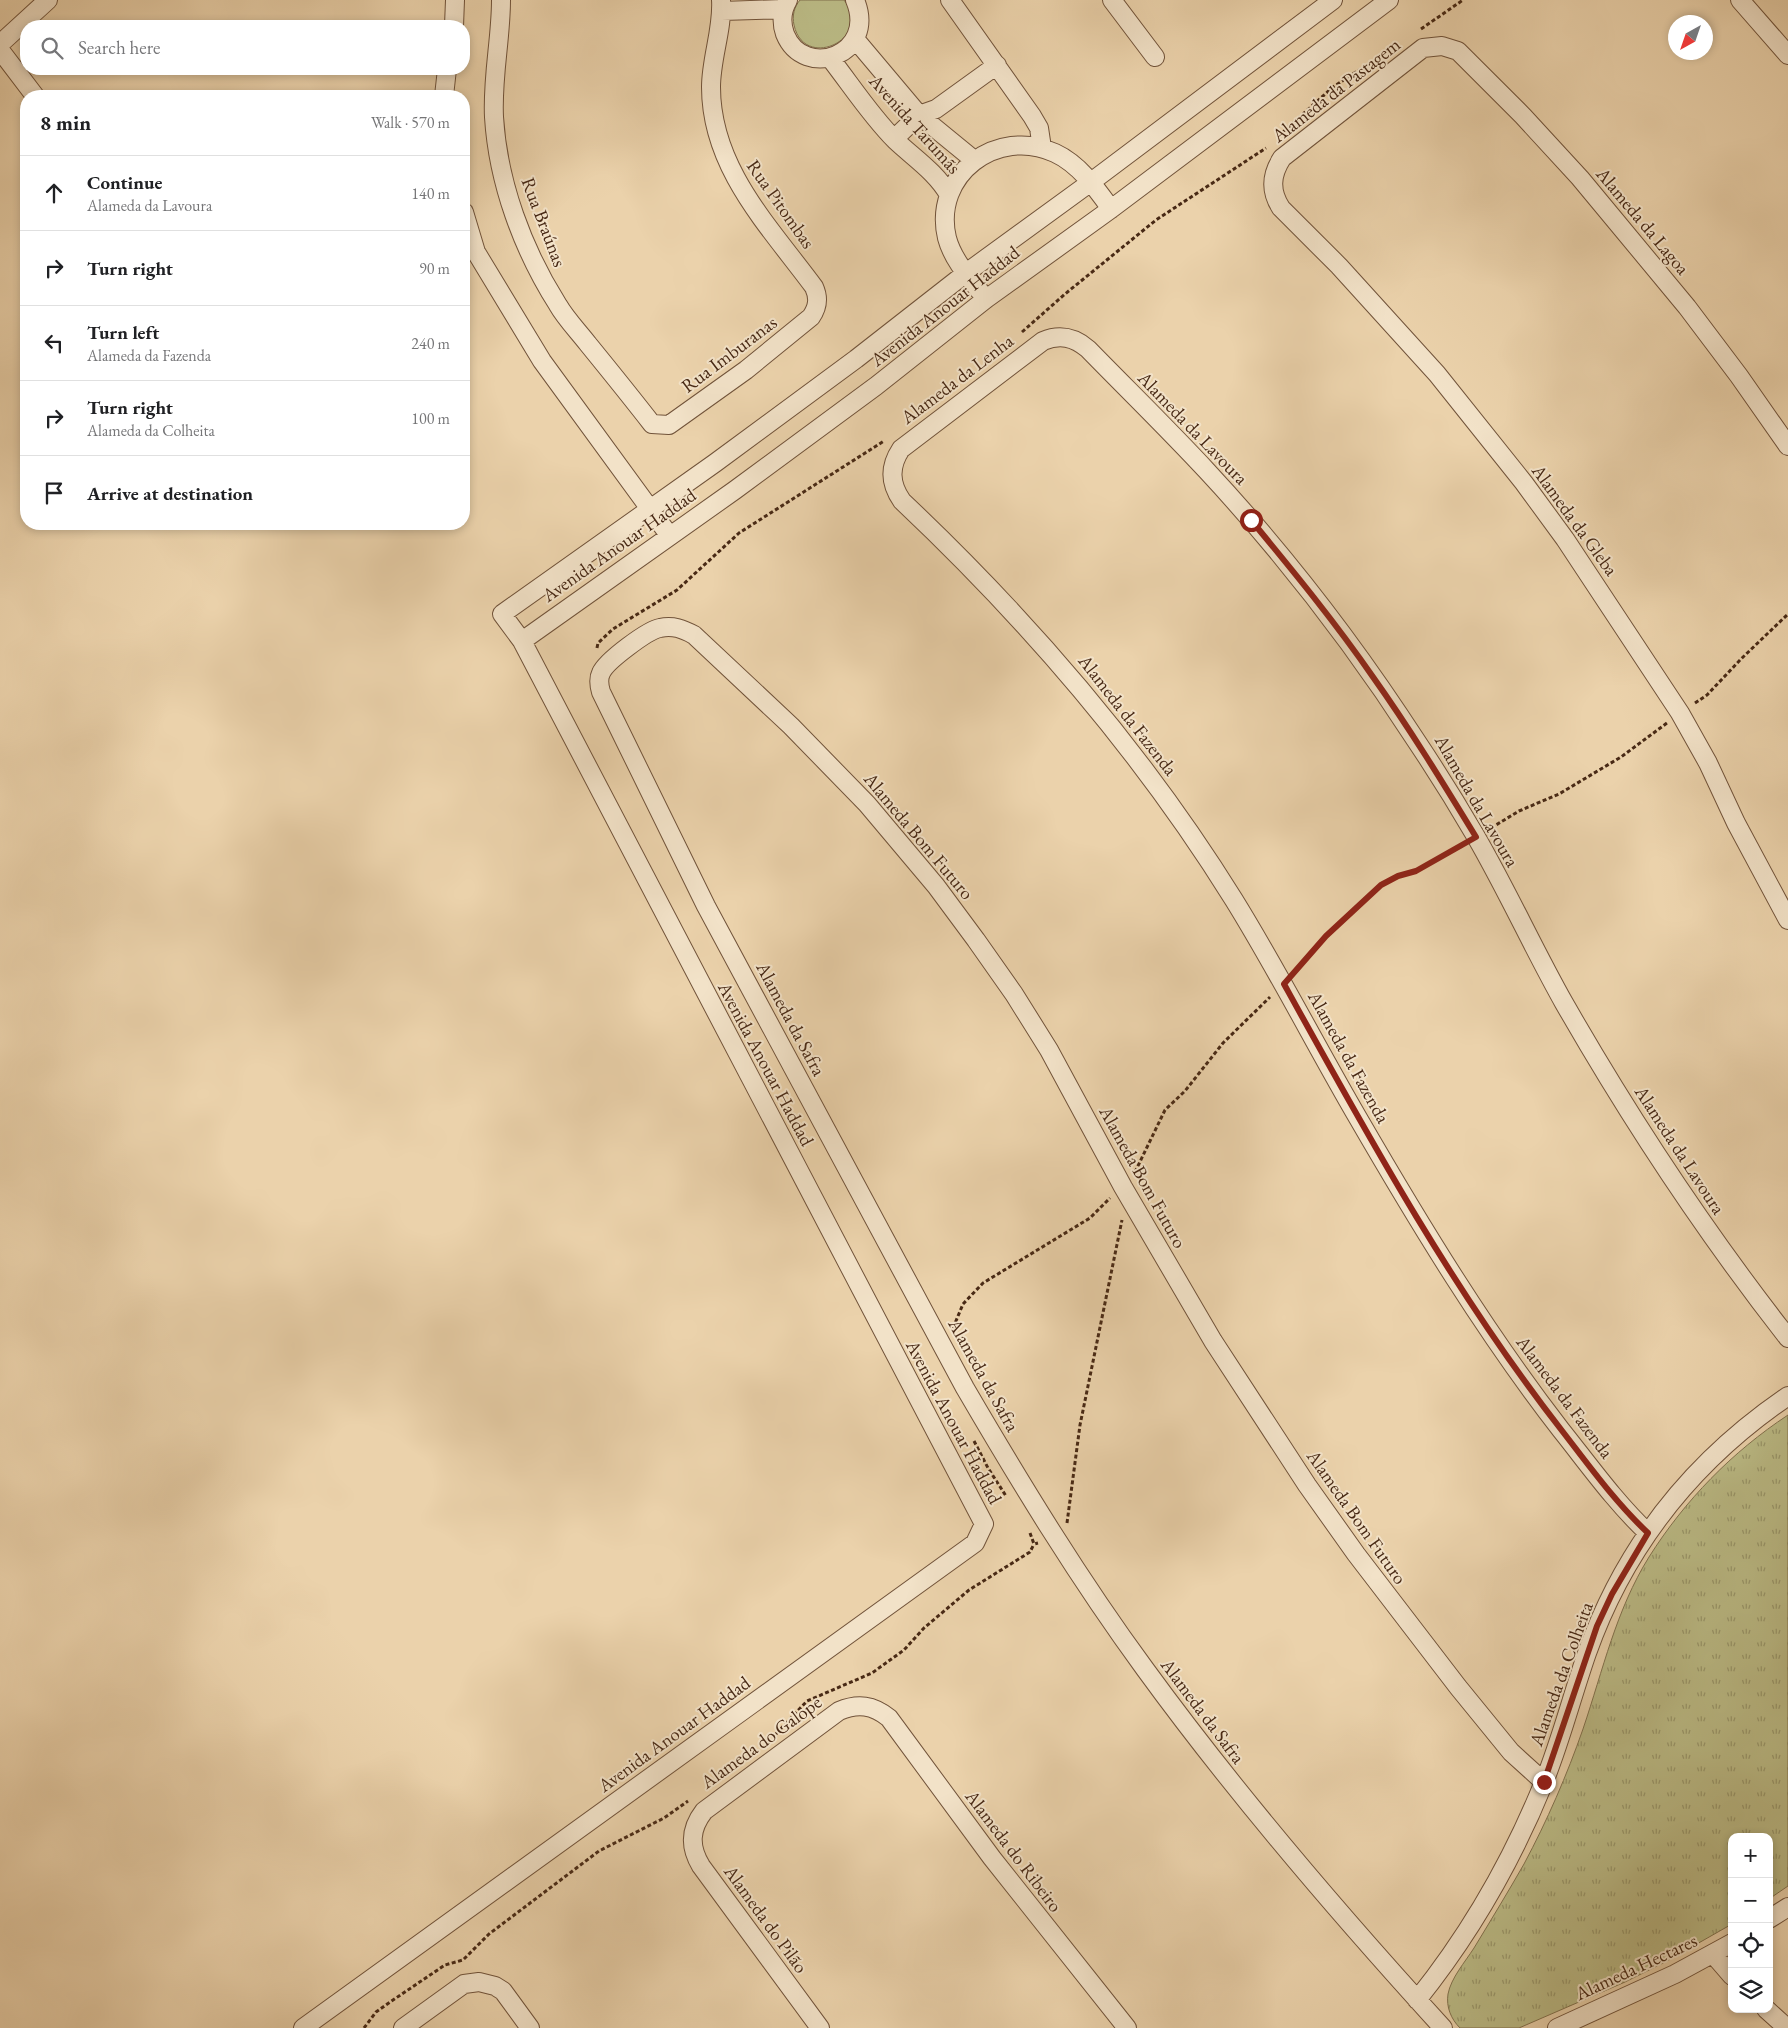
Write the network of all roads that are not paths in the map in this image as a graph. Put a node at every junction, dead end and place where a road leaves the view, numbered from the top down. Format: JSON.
{"nodes":[{"id":1,"x":48,"y":0,"type":"edge"},
{"id":2,"x":455,"y":0,"type":"edge"},
{"id":3,"x":501,"y":0,"type":"edge"},
{"id":4,"x":855,"y":0,"type":"edge"},
{"id":5,"x":950,"y":0,"type":"edge"},
{"id":6,"x":1112,"y":0,"type":"edge"},
{"id":7,"x":1333,"y":0,"type":"edge"},
{"id":8,"x":1389,"y":0,"type":"edge"},
{"id":9,"x":1740,"y":0,"type":"edge"},
{"id":10,"x":784,"y":3,"type":"edge"},
{"id":11,"x":721,"y":6,"type":"edge"},
{"id":12,"x":26,"y":20,"type":"edge"},
{"id":13,"x":454,"y":20,"type":"edge"},
{"id":14,"x":20,"y":26,"type":"edge"},
{"id":15,"x":855,"y":39,"type":"junction"},
{"id":16,"x":0,"y":44,"type":"edge"},
{"id":17,"x":1442,"y":46,"type":"joint"},
{"id":18,"x":0,"y":50,"type":"edge"},
{"id":19,"x":1788,"y":55,"type":"edge"},
{"id":20,"x":1155,"y":57,"type":"dead end"},
{"id":21,"x":830,"y":58,"type":"junction"},
{"id":22,"x":997,"y":65,"type":"junction"},
{"id":23,"x":446,"y":75,"type":"edge"},
{"id":24,"x":30,"y":90,"type":"edge"},
{"id":25,"x":445,"y":90,"type":"edge"},
{"id":26,"x":919,"y":115,"type":"junction"},
{"id":27,"x":894,"y":139,"type":"junction"},
{"id":28,"x":1042,"y":148,"type":"junction"},
{"id":29,"x":974,"y":160,"type":"junction"},
{"id":30,"x":1091,"y":182,"type":"junction"},
{"id":31,"x":1273,"y":185,"type":"joint"},
{"id":32,"x":949,"y":195,"type":"junction"},
{"id":33,"x":1111,"y":209,"type":"junction"},
{"id":34,"x":470,"y":232,"type":"edge"},
{"id":35,"x":966,"y":273,"type":"junction"},
{"id":36,"x":818,"y":299,"type":"joint"},
{"id":37,"x":986,"y":299,"type":"junction"},
{"id":38,"x":1064,"y":337,"type":"joint"},
{"id":39,"x":652,"y":424,"type":"joint"},
{"id":40,"x":1788,"y":446,"type":"edge"},
{"id":41,"x":892,"y":473,"type":"joint"},
{"id":42,"x":650,"y":508,"type":"junction"},
{"id":43,"x":669,"y":534,"type":"junction"},
{"id":44,"x":522,"y":641,"type":"junction"},
{"id":45,"x":601,"y":673,"type":"joint"},
{"id":46,"x":1788,"y":920,"type":"edge"},
{"id":47,"x":1788,"y":1338,"type":"edge"},
{"id":48,"x":1788,"y":1396,"type":"edge"},
{"id":49,"x":1648,"y":1533,"type":"junction"},
{"id":50,"x":864,"y":1706,"type":"joint"},
{"id":51,"x":1544,"y":1782,"type":"junction"},
{"id":52,"x":694,"y":1829,"type":"joint"},
{"id":53,"x":1788,"y":1907,"type":"edge"},
{"id":54,"x":1773,"y":1917,"type":"edge"},
{"id":55,"x":1728,"y":1945,"type":"edge"},
{"id":56,"x":1713,"y":1954,"type":"junction"},
{"id":57,"x":1728,"y":1971,"type":"edge"},
{"id":58,"x":1417,"y":2000,"type":"junction"},
{"id":59,"x":1770,"y":2013,"type":"edge"},
{"id":60,"x":303,"y":2028,"type":"edge"},
{"id":61,"x":403,"y":2028,"type":"edge"},
{"id":62,"x":530,"y":2028,"type":"edge"},
{"id":63,"x":820,"y":2028,"type":"edge"},
{"id":64,"x":1127,"y":2028,"type":"edge"},
{"id":65,"x":1443,"y":2028,"type":"edge"},
{"id":66,"x":1557,"y":2028,"type":"edge"},
{"id":67,"x":1787,"y":2028,"type":"edge"}],
"edges":[{"from":1,"to":12,"type":"street"},
{"from":2,"to":13,"type":"street"},
{"from":3,"to":39,"type":"street","name":"Rua Braúnas"},
{"from":4,"to":15,"type":"street"},
{"from":5,"to":22,"type":"street"},
{"from":6,"to":20,"type":"street"},
{"from":7,"to":30,"type":"street","name":"Avenida Anouar Haddad"},
{"from":8,"to":33,"type":"street","name":"Avenida Anouar Haddad"},
{"from":9,"to":19,"type":"street"},
{"from":10,"to":11,"type":"street","name":"Rua Pitombas"},
{"from":10,"to":21,"type":"street"},
{"from":11,"to":36,"type":"street","name":"Rua Pitombas"},
{"from":14,"to":16,"type":"street"},
{"from":15,"to":21,"type":"street"},
{"from":15,"to":26,"type":"street","name":"Avenida Tarumãs"},
{"from":17,"to":31,"type":"street","name":"Alameda da Pastagem"},
{"from":17,"to":40,"type":"street","name":"Alameda da Lagoa"},
{"from":18,"to":24,"type":"street"},
{"from":21,"to":27,"type":"street","name":"Avenida Tarumãs"},
{"from":22,"to":26,"type":"street"},
{"from":22,"to":28,"type":"street"},
{"from":23,"to":25,"type":"street"},
{"from":26,"to":27,"type":"street"},
{"from":26,"to":29,"type":"street","name":"Avenida Tarumãs"},
{"from":27,"to":32,"type":"street","name":"Avenida Tarumãs"},
{"from":28,"to":29,"type":"street"},
{"from":28,"to":30,"type":"street"},
{"from":29,"to":32,"type":"street"},
{"from":30,"to":33,"type":"street"},
{"from":30,"to":35,"type":"street","name":"Avenida Anouar Haddad"},
{"from":31,"to":46,"type":"street","name":"Alameda da Gleba"},
{"from":32,"to":35,"type":"street"},
{"from":33,"to":37,"type":"street","name":"Avenida Anouar Haddad"},
{"from":34,"to":42,"type":"street"},
{"from":35,"to":37,"type":"street"},
{"from":35,"to":42,"type":"street","name":"Avenida Anouar Haddad"},
{"from":36,"to":39,"type":"street","name":"Rua Imburanas"},
{"from":37,"to":43,"type":"street","name":"Avenida Anouar Haddad"},
{"from":38,"to":41,"type":"street","name":"Alameda da Lenha"},
{"from":38,"to":47,"type":"street","name":"Alameda da Lavoura"},
{"from":41,"to":49,"type":"street","name":"Alameda da Fazenda"},
{"from":42,"to":43,"type":"street"},
{"from":42,"to":44,"type":"street","name":"Avenida Anouar Haddad"},
{"from":43,"to":44,"type":"street","name":"Avenida Anouar Haddad"},
{"from":44,"to":60,"type":"street","name":"Avenida Anouar Haddad"},
{"from":45,"to":51,"type":"street","name":"Alameda Bom Futuro"},
{"from":45,"to":58,"type":"street","name":"Alameda da Safra"},
{"from":48,"to":49,"type":"street","name":"Alameda da Colheita"},
{"from":49,"to":51,"type":"street","name":"Alameda da Colheita"},
{"from":50,"to":52,"type":"street","name":"Alameda do Galope"},
{"from":50,"to":64,"type":"street","name":"Alameda do Ribeiro"},
{"from":51,"to":58,"type":"street","name":"Alameda da Colheita"},
{"from":52,"to":63,"type":"street","name":"Alameda do Pilão"},
{"from":53,"to":54,"type":"street"},
{"from":55,"to":56,"type":"street","name":"Alameda Hectares"},
{"from":56,"to":57,"type":"street"},
{"from":56,"to":66,"type":"street","name":"Alameda Hectares"},
{"from":58,"to":65,"type":"street","name":"Alameda da Safra"},
{"from":59,"to":67,"type":"street"},
{"from":61,"to":62,"type":"street"}]}
